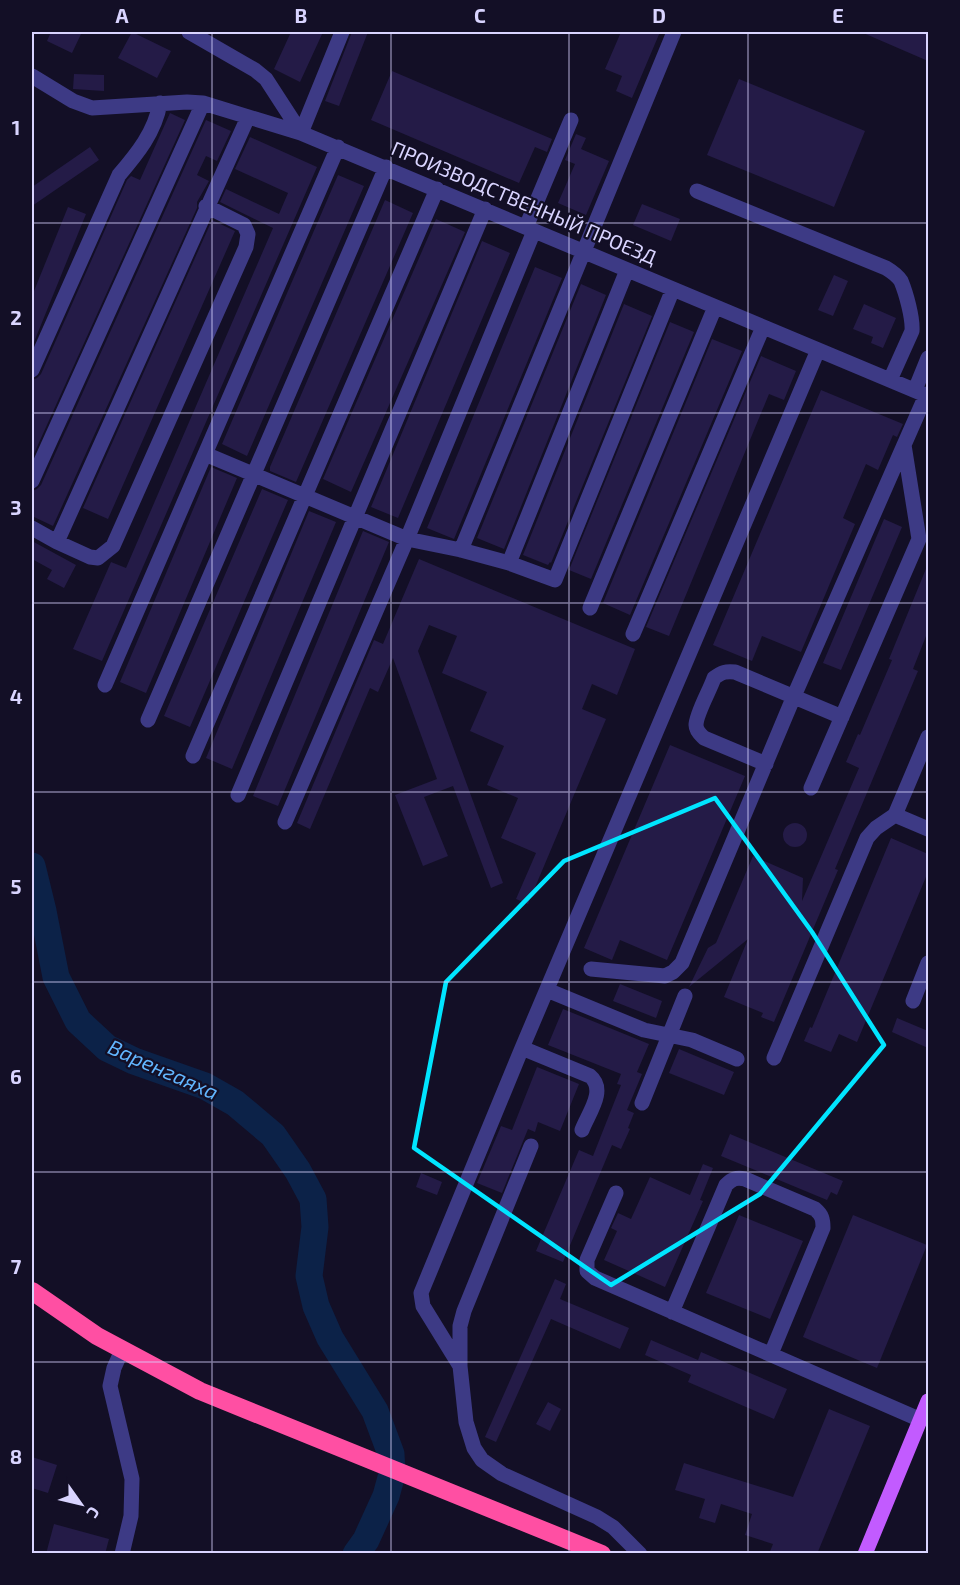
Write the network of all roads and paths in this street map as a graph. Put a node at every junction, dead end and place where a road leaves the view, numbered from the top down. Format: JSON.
{"nodes":[{"id":1,"x":189,"y":32,"type":"edge"},
{"id":2,"x":342,"y":32,"type":"edge"},
{"id":3,"x":674,"y":32,"type":"edge"},
{"id":4,"x":32,"y":76,"type":"edge"},
{"id":5,"x":160,"y":104,"type":"junction"},
{"id":6,"x":203,"y":104,"type":"junction"},
{"id":7,"x":248,"y":117,"type":"junction"},
{"id":8,"x":572,"y":120,"type":"dead end"},
{"id":9,"x":301,"y":133,"type":"junction"},
{"id":10,"x":338,"y":147,"type":"junction"},
{"id":11,"x":386,"y":167,"type":"junction"},
{"id":12,"x":437,"y":189,"type":"junction"},
{"id":13,"x":697,"y":191,"type":"dead end"},
{"id":14,"x":206,"y":206,"type":"junction"},
{"id":15,"x":485,"y":209,"type":"junction"},
{"id":16,"x":530,"y":229,"type":"junction"},
{"id":17,"x":584,"y":251,"type":"junction"},
{"id":18,"x":627,"y":270,"type":"junction"},
{"id":19,"x":673,"y":289,"type":"junction"},
{"id":20,"x":715,"y":307,"type":"junction"},
{"id":21,"x":763,"y":327,"type":"junction"},
{"id":22,"x":818,"y":350,"type":"junction"},
{"id":23,"x":928,"y":358,"type":"edge"},
{"id":24,"x":32,"y":370,"type":"edge"},
{"id":25,"x":890,"y":380,"type":"junction"},
{"id":26,"x":923,"y":394,"type":"edge"},
{"id":27,"x":904,"y":445,"type":"junction"},
{"id":28,"x":205,"y":454,"type":"junction"},
{"id":29,"x":254,"y":474,"type":"junction"},
{"id":30,"x":32,"y":481,"type":"edge"},
{"id":31,"x":304,"y":496,"type":"junction"},
{"id":32,"x":356,"y":518,"type":"junction"},
{"id":33,"x":32,"y":528,"type":"edge"},
{"id":34,"x":407,"y":539,"type":"junction"},
{"id":35,"x":57,"y":542,"type":"junction"},
{"id":36,"x":461,"y":550,"type":"junction"},
{"id":37,"x":509,"y":563,"type":"junction"},
{"id":38,"x":590,"y":608,"type":"dead end"},
{"id":39,"x":633,"y":634,"type":"dead end"},
{"id":40,"x":105,"y":685,"type":"dead end"},
{"id":41,"x":795,"y":696,"type":"junction"},
{"id":42,"x":842,"y":717,"type":"junction"},
{"id":43,"x":148,"y":720,"type":"dead end"},
{"id":44,"x":928,"y":737,"type":"edge"},
{"id":45,"x":193,"y":756,"type":"dead end"},
{"id":46,"x":766,"y":764,"type":"junction"},
{"id":47,"x":811,"y":788,"type":"dead end"},
{"id":48,"x":238,"y":795,"type":"dead end"},
{"id":49,"x":895,"y":815,"type":"junction"},
{"id":50,"x":285,"y":822,"type":"dead end"},
{"id":51,"x":928,"y":829,"type":"edge"},
{"id":52,"x":928,"y":963,"type":"edge"},
{"id":53,"x":591,"y":969,"type":"dead end"},
{"id":54,"x":547,"y":990,"type":"junction"},
{"id":55,"x":685,"y":996,"type":"dead end"},
{"id":56,"x":913,"y":1001,"type":"dead end"},
{"id":57,"x":669,"y":1035,"type":"junction"},
{"id":58,"x":522,"y":1048,"type":"junction"},
{"id":59,"x":774,"y":1058,"type":"dead end"},
{"id":60,"x":737,"y":1059,"type":"dead end"},
{"id":61,"x":642,"y":1103,"type":"dead end"},
{"id":62,"x":582,"y":1130,"type":"dead end"},
{"id":63,"x":531,"y":1146,"type":"dead end"},
{"id":64,"x":616,"y":1193,"type":"dead end"},
{"id":65,"x":32,"y":1291,"type":"edge"},
{"id":66,"x":672,"y":1312,"type":"junction"},
{"id":67,"x":122,"y":1350,"type":"junction"},
{"id":68,"x":771,"y":1354,"type":"junction"},
{"id":69,"x":460,"y":1366,"type":"junction"},
{"id":70,"x":928,"y":1401,"type":"edge"},
{"id":71,"x":921,"y":1420,"type":"junction"},
{"id":72,"x":122,"y":1554,"type":"edge"},
{"id":73,"x":602,"y":1554,"type":"edge"},
{"id":74,"x":640,"y":1554,"type":"edge"},
{"id":75,"x":866,"y":1554,"type":"edge"}],
"edges":[{"from":1,"to":9,"type":"street"},
{"from":2,"to":9,"type":"street"},
{"from":3,"to":17,"type":"street"},
{"from":4,"to":5,"type":"street","name":"ПРОИЗВОДСТВЕННЫЙ ПРОЕЗД"},
{"from":5,"to":6,"type":"street","name":"ПРОИЗВОДСТВЕННЫЙ ПРОЕЗД"},
{"from":5,"to":24,"type":"street"},
{"from":6,"to":7,"type":"street","name":"ПРОИЗВОДСТВЕННЫЙ ПРОЕЗД"},
{"from":6,"to":30,"type":"street"},
{"from":7,"to":9,"type":"street","name":"ПРОИЗВОДСТВЕННЫЙ ПРОЕЗД"},
{"from":7,"to":14,"type":"street"},
{"from":8,"to":16,"type":"street"},
{"from":9,"to":10,"type":"street","name":"ПРОИЗВОДСТВЕННЫЙ ПРОЕЗД"},
{"from":10,"to":11,"type":"street","name":"ПРОИЗВОДСТВЕННЫЙ ПРОЕЗД"},
{"from":10,"to":28,"type":"street"},
{"from":11,"to":12,"type":"street","name":"ПРОИЗВОДСТВЕННЫЙ ПРОЕЗД"},
{"from":11,"to":29,"type":"street"},
{"from":12,"to":15,"type":"street","name":"ПРОИЗВОДСТВЕННЫЙ ПРОЕЗД"},
{"from":12,"to":31,"type":"street"},
{"from":13,"to":25,"type":"street"},
{"from":14,"to":35,"type":"street"},
{"from":14,"to":35,"type":"street"},
{"from":15,"to":16,"type":"street","name":"ПРОИЗВОДСТВЕННЫЙ ПРОЕЗД"},
{"from":15,"to":32,"type":"street"},
{"from":16,"to":17,"type":"street","name":"ПРОИЗВОДСТВЕННЫЙ ПРОЕЗД"},
{"from":16,"to":34,"type":"street"},
{"from":17,"to":18,"type":"street","name":"ПРОИЗВОДСТВЕННЫЙ ПРОЕЗД"},
{"from":17,"to":36,"type":"street"},
{"from":18,"to":19,"type":"street","name":"ПРОИЗВОДСТВЕННЫЙ ПРОЕЗД"},
{"from":18,"to":37,"type":"street"},
{"from":19,"to":20,"type":"street","name":"ПРОИЗВОДСТВЕННЫЙ ПРОЕЗД"},
{"from":19,"to":37,"type":"street"},
{"from":20,"to":21,"type":"street","name":"ПРОИЗВОДСТВЕННЫЙ ПРОЕЗД"},
{"from":20,"to":38,"type":"street"},
{"from":21,"to":22,"type":"street","name":"ПРОИЗВОДСТВЕННЫЙ ПРОЕЗД"},
{"from":21,"to":39,"type":"street"},
{"from":22,"to":25,"type":"street","name":"ПРОИЗВОДСТВЕННЫЙ ПРОЕЗД"},
{"from":22,"to":54,"type":"street"},
{"from":23,"to":26,"type":"street"},
{"from":25,"to":26,"type":"street","name":"ПРОИЗВОДСТВЕННЫЙ ПРОЕЗД"},
{"from":26,"to":27,"type":"street"},
{"from":27,"to":41,"type":"street"},
{"from":27,"to":42,"type":"street"},
{"from":28,"to":29,"type":"street"},
{"from":28,"to":40,"type":"street"},
{"from":29,"to":31,"type":"street"},
{"from":29,"to":43,"type":"street"},
{"from":31,"to":32,"type":"street"},
{"from":31,"to":45,"type":"street"},
{"from":32,"to":34,"type":"street"},
{"from":32,"to":48,"type":"street"},
{"from":33,"to":35,"type":"street"},
{"from":34,"to":36,"type":"street"},
{"from":34,"to":50,"type":"street"},
{"from":36,"to":37,"type":"street"},
{"from":41,"to":42,"type":"street"},
{"from":41,"to":46,"type":"street"},
{"from":41,"to":46,"type":"street"},
{"from":42,"to":47,"type":"street"},
{"from":44,"to":49,"type":"street"},
{"from":46,"to":53,"type":"street"},
{"from":49,"to":51,"type":"street"},
{"from":49,"to":59,"type":"street"},
{"from":52,"to":56,"type":"street"},
{"from":54,"to":57,"type":"street"},
{"from":54,"to":58,"type":"street"},
{"from":55,"to":57,"type":"street"},
{"from":57,"to":60,"type":"street"},
{"from":57,"to":61,"type":"street"},
{"from":58,"to":62,"type":"street"},
{"from":58,"to":69,"type":"street"},
{"from":63,"to":69,"type":"street"},
{"from":64,"to":66,"type":"street"},
{"from":65,"to":67,"type":"highway"},
{"from":66,"to":68,"type":"street"},
{"from":66,"to":68,"type":"street"},
{"from":67,"to":72,"type":"street"},
{"from":67,"to":73,"type":"highway"},
{"from":68,"to":71,"type":"street"},
{"from":69,"to":74,"type":"street"},
{"from":70,"to":71,"type":"main road"},
{"from":71,"to":75,"type":"main road"}]}
